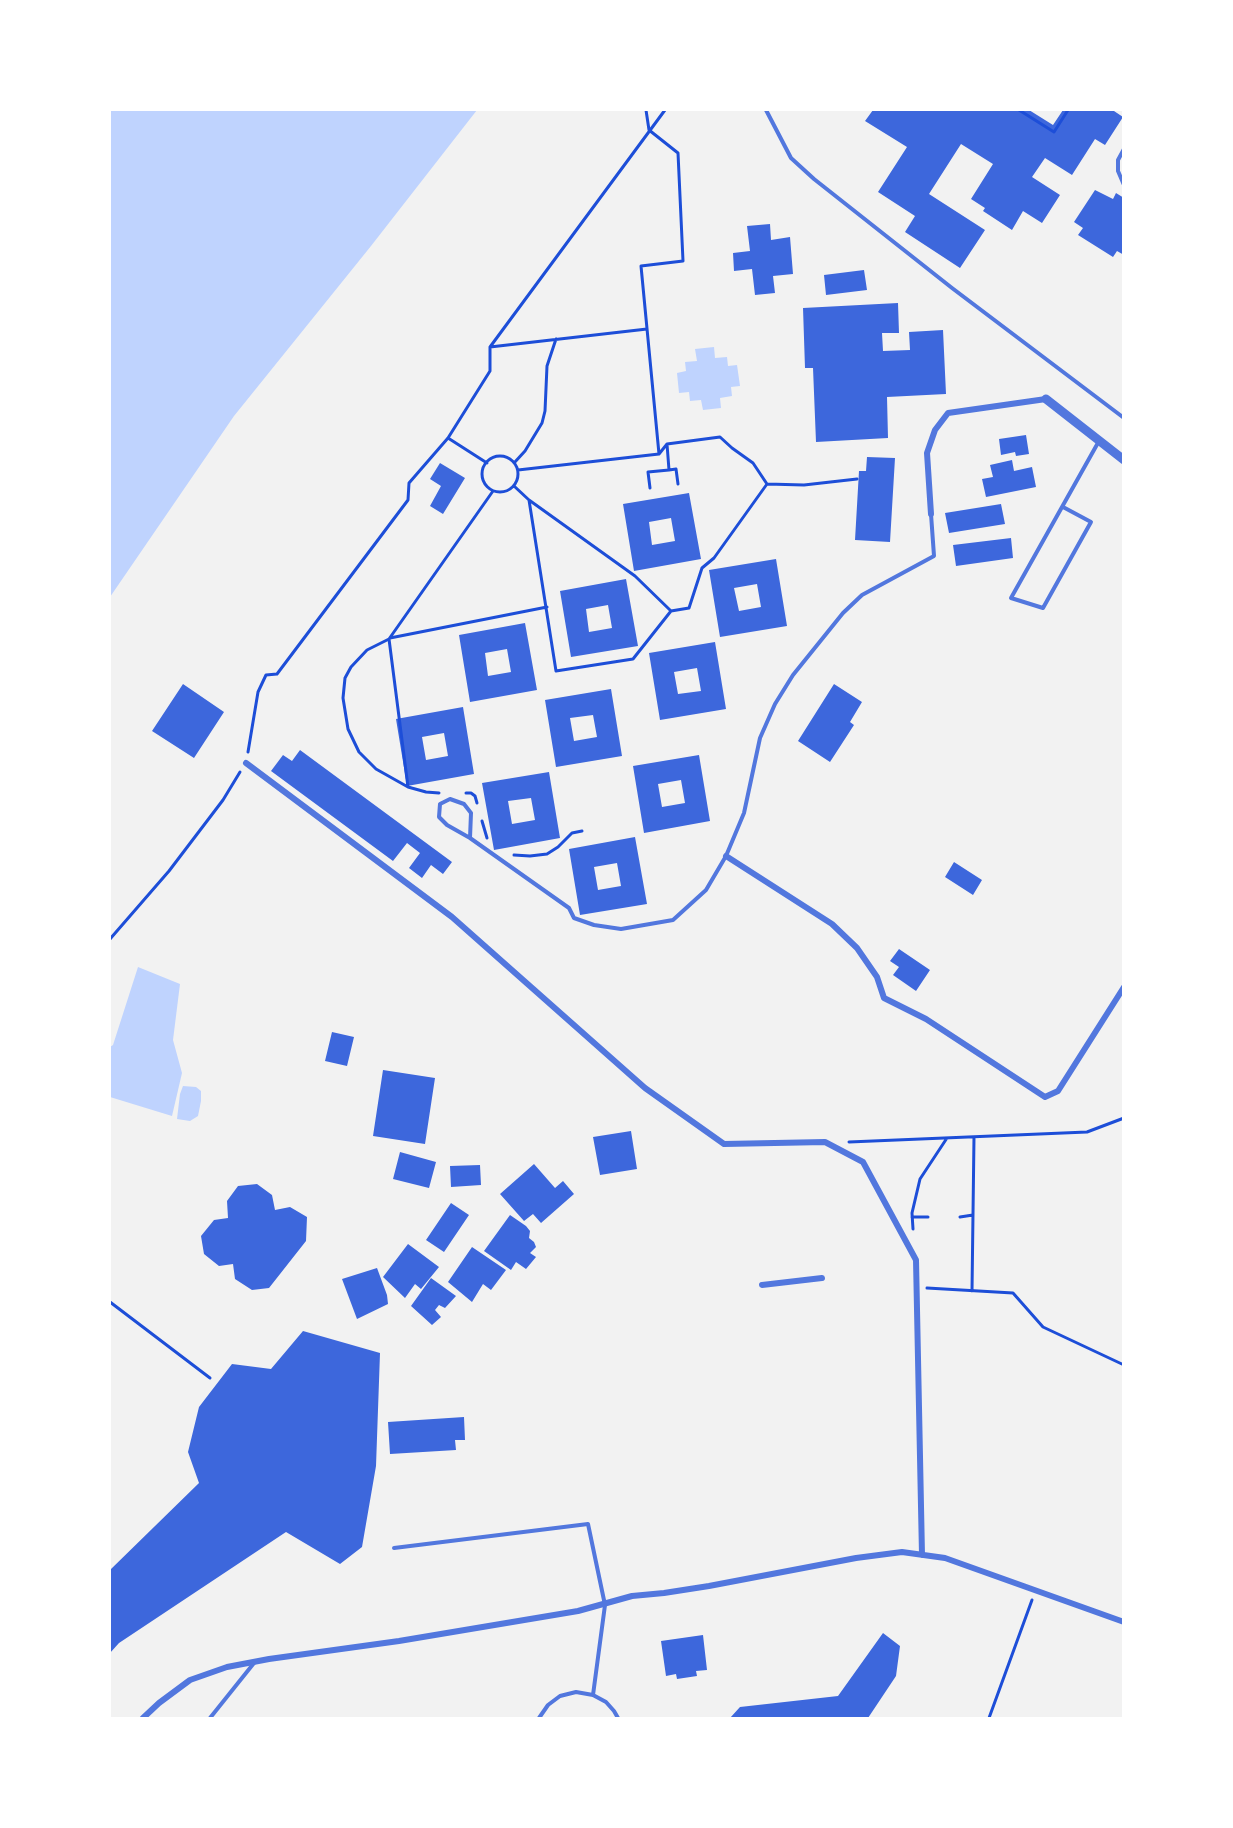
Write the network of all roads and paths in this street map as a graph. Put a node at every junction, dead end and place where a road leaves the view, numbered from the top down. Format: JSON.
{"nodes":[{"id":1,"x":646,"y":110,"type":"edge"},
{"id":2,"x":665,"y":110,"type":"edge"},
{"id":3,"x":766,"y":110,"type":"edge"},
{"id":4,"x":1019,"y":110,"type":"edge"},
{"id":5,"x":1068,"y":110,"type":"edge"},
{"id":6,"x":649,"y":130,"type":"junction"},
{"id":7,"x":1124,"y":150,"type":"edge"},
{"id":8,"x":1124,"y":185,"type":"edge"},
{"id":9,"x":647,"y":329,"type":"junction"},
{"id":10,"x":556,"y":339,"type":"junction"},
{"id":11,"x":490,"y":347,"type":"junction"},
{"id":12,"x":1046,"y":399,"type":"joint"},
{"id":13,"x":1124,"y":418,"type":"edge"},
{"id":14,"x":448,"y":438,"type":"junction"},
{"id":15,"x":1100,"y":441,"type":"junction"},
{"id":16,"x":667,"y":444,"type":"junction"},
{"id":17,"x":659,"y":454,"type":"junction"},
{"id":18,"x":1124,"y":460,"type":"edge"},
{"id":19,"x":487,"y":463,"type":"junction"},
{"id":20,"x":514,"y":463,"type":"junction"},
{"id":21,"x":518,"y":470,"type":"junction"},
{"id":22,"x":669,"y":470,"type":"junction"},
{"id":23,"x":857,"y":479,"type":"dead end"},
{"id":24,"x":678,"y":484,"type":"dead end"},
{"id":25,"x":767,"y":484,"type":"junction"},
{"id":26,"x":514,"y":486,"type":"junction"},
{"id":27,"x":650,"y":488,"type":"dead end"},
{"id":28,"x":493,"y":491,"type":"junction"},
{"id":29,"x":529,"y":500,"type":"junction"},
{"id":30,"x":1063,"y":507,"type":"junction"},
{"id":31,"x":931,"y":514,"type":"joint"},
{"id":32,"x":547,"y":607,"type":"junction"},
{"id":33,"x":671,"y":611,"type":"junction"},
{"id":34,"x":388,"y":639,"type":"junction"},
{"id":35,"x":246,"y":763,"type":"junction"},
{"id":36,"x":408,"y":787,"type":"junction"},
{"id":37,"x":449,"y":793,"type":"dead end"},
{"id":38,"x":460,"y":793,"type":"dead end"},
{"id":39,"x":478,"y":806,"type":"dead end"},
{"id":40,"x":481,"y":817,"type":"dead end"},
{"id":41,"x":582,"y":831,"type":"dead end"},
{"id":42,"x":470,"y":838,"type":"junction"},
{"id":43,"x":492,"y":844,"type":"dead end"},
{"id":44,"x":511,"y":855,"type":"dead end"},
{"id":45,"x":726,"y":856,"type":"junction"},
{"id":46,"x":110,"y":939,"type":"edge"},
{"id":47,"x":1124,"y":987,"type":"edge"},
{"id":48,"x":1124,"y":1118,"type":"edge"},
{"id":49,"x":974,"y":1137,"type":"junction"},
{"id":50,"x":946,"y":1138,"type":"junction"},
{"id":51,"x":825,"y":1142,"type":"junction"},
{"id":52,"x":973,"y":1215,"type":"junction"},
{"id":53,"x":912,"y":1217,"type":"junction"},
{"id":54,"x":927,"y":1217,"type":"dead end"},
{"id":55,"x":960,"y":1217,"type":"dead end"},
{"id":56,"x":916,"y":1260,"type":"junction"},
{"id":57,"x":822,"y":1278,"type":"dead end"},
{"id":58,"x":762,"y":1285,"type":"dead end"},
{"id":59,"x":917,"y":1288,"type":"junction"},
{"id":60,"x":972,"y":1290,"type":"junction"},
{"id":61,"x":110,"y":1302,"type":"edge"},
{"id":62,"x":1124,"y":1365,"type":"edge"},
{"id":63,"x":210,"y":1378,"type":"dead end"},
{"id":64,"x":394,"y":1548,"type":"dead end"},
{"id":65,"x":922,"y":1555,"type":"junction"},
{"id":66,"x":1036,"y":1590,"type":"junction"},
{"id":67,"x":605,"y":1605,"type":"junction"},
{"id":68,"x":1124,"y":1622,"type":"edge"},
{"id":69,"x":255,"y":1661,"type":"junction"},
{"id":70,"x":593,"y":1695,"type":"junction"},
{"id":71,"x":143,"y":1719,"type":"edge"},
{"id":72,"x":210,"y":1719,"type":"edge"},
{"id":73,"x":539,"y":1719,"type":"edge"},
{"id":74,"x":618,"y":1719,"type":"edge"},
{"id":75,"x":989,"y":1719,"type":"edge"}],
"edges":[{"from":1,"to":6,"type":"path"},
{"from":2,"to":6,"type":"path"},
{"from":3,"to":13,"type":"lane"},
{"from":4,"to":5,"type":"path"},
{"from":6,"to":9,"type":"path"},
{"from":6,"to":11,"type":"path"},
{"from":7,"to":8,"type":"lane"},
{"from":9,"to":10,"type":"path"},
{"from":9,"to":17,"type":"path"},
{"from":10,"to":11,"type":"path"},
{"from":10,"to":20,"type":"path"},
{"from":11,"to":14,"type":"path"},
{"from":12,"to":15,"type":"street"},
{"from":12,"to":31,"type":"street"},
{"from":14,"to":19,"type":"path"},
{"from":14,"to":35,"type":"path"},
{"from":15,"to":18,"type":"street"},
{"from":15,"to":30,"type":"lane"},
{"from":16,"to":17,"type":"path"},
{"from":16,"to":22,"type":"path"},
{"from":16,"to":25,"type":"path"},
{"from":17,"to":21,"type":"path"},
{"from":19,"to":20,"type":"path"},
{"from":19,"to":28,"type":"path"},
{"from":20,"to":21,"type":"path"},
{"from":21,"to":26,"type":"path"},
{"from":22,"to":24,"type":"path"},
{"from":22,"to":27,"type":"path"},
{"from":23,"to":25,"type":"path"},
{"from":25,"to":33,"type":"path"},
{"from":26,"to":28,"type":"path"},
{"from":26,"to":29,"type":"path"},
{"from":28,"to":34,"type":"path"},
{"from":29,"to":32,"type":"path"},
{"from":29,"to":33,"type":"path"},
{"from":30,"to":30,"type":"lane"},
{"from":31,"to":45,"type":"lane"},
{"from":32,"to":33,"type":"path"},
{"from":32,"to":34,"type":"path"},
{"from":34,"to":36,"type":"path"},
{"from":34,"to":36,"type":"path"},
{"from":35,"to":46,"type":"path"},
{"from":35,"to":51,"type":"street"},
{"from":36,"to":37,"type":"path"},
{"from":38,"to":39,"type":"path"},
{"from":40,"to":43,"type":"path"},
{"from":41,"to":44,"type":"path"},
{"from":42,"to":42,"type":"lane"},
{"from":42,"to":45,"type":"lane"},
{"from":45,"to":47,"type":"street"},
{"from":48,"to":49,"type":"path"},
{"from":49,"to":50,"type":"path"},
{"from":49,"to":52,"type":"path"},
{"from":50,"to":51,"type":"path"},
{"from":50,"to":53,"type":"path"},
{"from":51,"to":56,"type":"street"},
{"from":52,"to":55,"type":"path"},
{"from":52,"to":60,"type":"path"},
{"from":53,"to":54,"type":"path"},
{"from":53,"to":56,"type":"path"},
{"from":56,"to":59,"type":"street"},
{"from":57,"to":58,"type":"street"},
{"from":59,"to":60,"type":"path"},
{"from":59,"to":65,"type":"street"},
{"from":60,"to":62,"type":"path"},
{"from":61,"to":63,"type":"path"},
{"from":64,"to":67,"type":"lane"},
{"from":65,"to":66,"type":"street"},
{"from":65,"to":67,"type":"street"},
{"from":66,"to":68,"type":"street"},
{"from":66,"to":75,"type":"path"},
{"from":67,"to":69,"type":"street"},
{"from":67,"to":70,"type":"lane"},
{"from":69,"to":71,"type":"street"},
{"from":69,"to":72,"type":"lane"},
{"from":70,"to":73,"type":"lane"},
{"from":70,"to":74,"type":"lane"}]}
